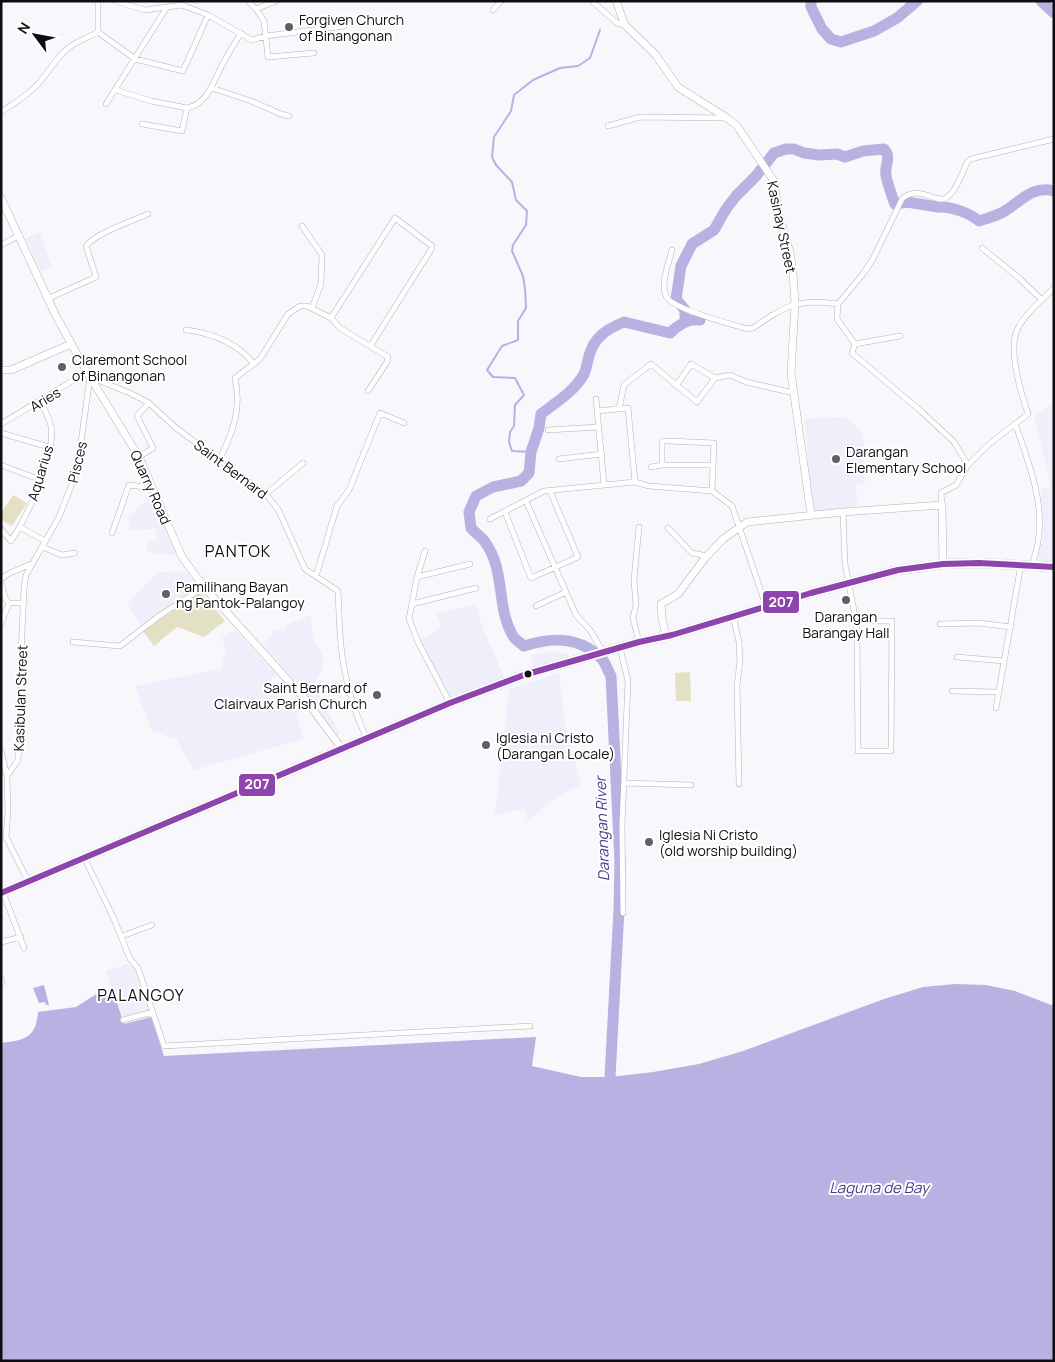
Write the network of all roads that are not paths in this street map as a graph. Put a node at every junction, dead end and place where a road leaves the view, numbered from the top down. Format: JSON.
{"nodes":[{"id":1,"x":98,"y":1,"type":"edge"},
{"id":2,"x":115,"y":1,"type":"edge"},
{"id":3,"x":248,"y":1,"type":"edge"},
{"id":4,"x":276,"y":1,"type":"edge"},
{"id":5,"x":501,"y":1,"type":"edge"},
{"id":6,"x":592,"y":1,"type":"edge"},
{"id":7,"x":616,"y":1,"type":"edge"},
{"id":8,"x":167,"y":7,"type":"junction"},
{"id":9,"x":256,"y":9,"type":"junction"},
{"id":10,"x":493,"y":10,"type":"dead end"},
{"id":11,"x":208,"y":16,"type":"junction"},
{"id":12,"x":625,"y":25,"type":"junction"},
{"id":13,"x":344,"y":26,"type":"dead end"},
{"id":14,"x":98,"y":32,"type":"junction"},
{"id":15,"x":240,"y":33,"type":"junction"},
{"id":16,"x":266,"y":36,"type":"junction"},
{"id":17,"x":314,"y":53,"type":"dead end"},
{"id":18,"x":135,"y":59,"type":"junction"},
{"id":19,"x":212,"y":88,"type":"junction"},
{"id":20,"x":116,"y":90,"type":"junction"},
{"id":21,"x":106,"y":104,"type":"dead end"},
{"id":22,"x":187,"y":108,"type":"junction"},
{"id":23,"x":1,"y":112,"type":"edge"},
{"id":24,"x":289,"y":116,"type":"dead end"},
{"id":25,"x":728,"y":118,"type":"junction"},
{"id":26,"x":142,"y":124,"type":"dead end"},
{"id":27,"x":608,"y":126,"type":"dead end"},
{"id":28,"x":1054,"y":139,"type":"edge"},
{"id":29,"x":1,"y":198,"type":"edge"},
{"id":30,"x":148,"y":214,"type":"dead end"},
{"id":31,"x":302,"y":226,"type":"dead end"},
{"id":32,"x":20,"y":235,"type":"junction"},
{"id":33,"x":1,"y":245,"type":"edge"},
{"id":34,"x":982,"y":248,"type":"dead end"},
{"id":35,"x":672,"y":250,"type":"dead end"},
{"id":36,"x":1054,"y":288,"type":"edge"},
{"id":37,"x":47,"y":299,"type":"junction"},
{"id":38,"x":1042,"y":300,"type":"junction"},
{"id":39,"x":795,"y":304,"type":"junction"},
{"id":40,"x":838,"y":304,"type":"junction"},
{"id":41,"x":312,"y":308,"type":"junction"},
{"id":42,"x":331,"y":318,"type":"junction"},
{"id":43,"x":186,"y":330,"type":"dead end"},
{"id":44,"x":900,"y":336,"type":"dead end"},
{"id":45,"x":71,"y":344,"type":"junction"},
{"id":46,"x":855,"y":344,"type":"junction"},
{"id":47,"x":371,"y":345,"type":"junction"},
{"id":48,"x":254,"y":364,"type":"junction"},
{"id":49,"x":1,"y":370,"type":"edge"},
{"id":50,"x":89,"y":374,"type":"junction"},
{"id":51,"x":715,"y":378,"type":"junction"},
{"id":52,"x":676,"y":386,"type":"junction"},
{"id":53,"x":368,"y":391,"type":"dead end"},
{"id":54,"x":794,"y":393,"type":"junction"},
{"id":55,"x":596,"y":399,"type":"dead end"},
{"id":56,"x":41,"y":401,"type":"junction"},
{"id":57,"x":149,"y":403,"type":"junction"},
{"id":58,"x":619,"y":409,"type":"junction"},
{"id":59,"x":597,"y":411,"type":"junction"},
{"id":60,"x":404,"y":423,"type":"dead end"},
{"id":61,"x":1015,"y":423,"type":"junction"},
{"id":62,"x":1,"y":424,"type":"edge"},
{"id":63,"x":598,"y":428,"type":"junction"},
{"id":64,"x":548,"y":430,"type":"dead end"},
{"id":65,"x":1,"y":433,"type":"edge"},
{"id":66,"x":49,"y":447,"type":"junction"},
{"id":67,"x":602,"y":454,"type":"junction"},
{"id":68,"x":139,"y":457,"type":"junction"},
{"id":69,"x":220,"y":459,"type":"junction"},
{"id":70,"x":559,"y":459,"type":"dead end"},
{"id":71,"x":303,"y":463,"type":"dead end"},
{"id":72,"x":662,"y":465,"type":"junction"},
{"id":73,"x":712,"y":465,"type":"junction"},
{"id":74,"x":968,"y":465,"type":"junction"},
{"id":75,"x":1,"y":466,"type":"edge"},
{"id":76,"x":651,"y":466,"type":"dead end"},
{"id":77,"x":41,"y":480,"type":"junction"},
{"id":78,"x":635,"y":482,"type":"junction"},
{"id":79,"x":604,"y":486,"type":"junction"},
{"id":80,"x":153,"y":488,"type":"junction"},
{"id":81,"x":712,"y":490,"type":"junction"},
{"id":82,"x":550,"y":491,"type":"junction"},
{"id":83,"x":266,"y":494,"type":"junction"},
{"id":84,"x":526,"y":501,"type":"junction"},
{"id":85,"x":942,"y":505,"type":"junction"},
{"id":86,"x":505,"y":512,"type":"junction"},
{"id":87,"x":843,"y":512,"type":"junction"},
{"id":88,"x":811,"y":515,"type":"junction"},
{"id":89,"x":490,"y":519,"type":"dead end"},
{"id":90,"x":639,"y":527,"type":"dead end"},
{"id":91,"x":739,"y":527,"type":"junction"},
{"id":92,"x":20,"y":528,"type":"junction"},
{"id":93,"x":668,"y":528,"type":"dead end"},
{"id":94,"x":1,"y":529,"type":"edge"},
{"id":95,"x":112,"y":533,"type":"dead end"},
{"id":96,"x":45,"y":541,"type":"junction"},
{"id":97,"x":42,"y":547,"type":"junction"},
{"id":98,"x":425,"y":551,"type":"dead end"},
{"id":99,"x":75,"y":553,"type":"dead end"},
{"id":100,"x":707,"y":556,"type":"junction"},
{"id":101,"x":33,"y":562,"type":"junction"},
{"id":102,"x":470,"y":564,"type":"dead end"},
{"id":103,"x":943,"y":564,"type":"junction"},
{"id":104,"x":1021,"y":564,"type":"junction"},
{"id":105,"x":1032,"y":566,"type":"junction"},
{"id":106,"x":1054,"y":567,"type":"edge"},
{"id":107,"x":556,"y":568,"type":"junction"},
{"id":108,"x":316,"y":576,"type":"junction"},
{"id":109,"x":418,"y":577,"type":"junction"},
{"id":110,"x":1,"y":581,"type":"edge"},
{"id":111,"x":848,"y":584,"type":"junction"},
{"id":112,"x":204,"y":587,"type":"junction"},
{"id":113,"x":476,"y":588,"type":"dead end"},
{"id":114,"x":566,"y":592,"type":"junction"},
{"id":115,"x":9,"y":603,"type":"junction"},
{"id":116,"x":24,"y":604,"type":"junction"},
{"id":117,"x":412,"y":604,"type":"junction"},
{"id":118,"x":536,"y":606,"type":"dead end"},
{"id":119,"x":766,"y":606,"type":"junction"},
{"id":120,"x":733,"y":616,"type":"junction"},
{"id":121,"x":856,"y":621,"type":"junction"},
{"id":122,"x":1,"y":624,"type":"edge"},
{"id":123,"x":940,"y":624,"type":"dead end"},
{"id":124,"x":1011,"y":627,"type":"junction"},
{"id":125,"x":666,"y":636,"type":"junction"},
{"id":126,"x":73,"y":642,"type":"dead end"},
{"id":127,"x":639,"y":642,"type":"junction"},
{"id":128,"x":620,"y":648,"type":"junction"},
{"id":129,"x":603,"y":652,"type":"junction"},
{"id":130,"x":956,"y":657,"type":"dead end"},
{"id":131,"x":1004,"y":661,"type":"junction"},
{"id":132,"x":952,"y":691,"type":"dead end"},
{"id":133,"x":998,"y":692,"type":"junction"},
{"id":134,"x":450,"y":703,"type":"junction"},
{"id":135,"x":996,"y":708,"type":"dead end"},
{"id":136,"x":366,"y":739,"type":"junction"},
{"id":137,"x":342,"y":749,"type":"junction"},
{"id":138,"x":1,"y":751,"type":"edge"},
{"id":139,"x":7,"y":776,"type":"junction"},
{"id":140,"x":624,"y":783,"type":"junction"},
{"id":141,"x":740,"y":784,"type":"dead end"},
{"id":142,"x":691,"y":785,"type":"dead end"},
{"id":143,"x":84,"y":857,"type":"junction"},
{"id":144,"x":28,"y":881,"type":"junction"},
{"id":145,"x":2,"y":892,"type":"edge"},
{"id":146,"x":623,"y":913,"type":"dead end"},
{"id":147,"x":152,"y":925,"type":"dead end"},
{"id":148,"x":122,"y":936,"type":"junction"},
{"id":149,"x":20,"y":937,"type":"junction"},
{"id":150,"x":1,"y":942,"type":"edge"},
{"id":151,"x":24,"y":948,"type":"dead end"},
{"id":152,"x":153,"y":1012,"type":"junction"},
{"id":153,"x":123,"y":1020,"type":"dead end"},
{"id":154,"x":530,"y":1026,"type":"dead end"}],
"edges":[{"from":1,"to":14,"type":"street"},
{"from":2,"to":8,"type":"street"},
{"from":3,"to":9,"type":"street"},
{"from":4,"to":9,"type":"street"},
{"from":5,"to":10,"type":"street"},
{"from":6,"to":12,"type":"street"},
{"from":7,"to":12,"type":"street","name":"Kasinay Street"},
{"from":8,"to":11,"type":"street"},
{"from":8,"to":18,"type":"street"},
{"from":9,"to":16,"type":"street"},
{"from":11,"to":15,"type":"street"},
{"from":11,"to":18,"type":"street"},
{"from":12,"to":25,"type":"street","name":"Kasinay Street"},
{"from":13,"to":16,"type":"street"},
{"from":14,"to":18,"type":"street"},
{"from":14,"to":23,"type":"street"},
{"from":15,"to":16,"type":"street"},
{"from":15,"to":19,"type":"street"},
{"from":16,"to":17,"type":"street"},
{"from":18,"to":20,"type":"street"},
{"from":19,"to":22,"type":"street"},
{"from":19,"to":24,"type":"street"},
{"from":20,"to":21,"type":"street"},
{"from":20,"to":22,"type":"street"},
{"from":22,"to":26,"type":"street"},
{"from":25,"to":27,"type":"street"},
{"from":25,"to":39,"type":"street","name":"Kasinay Street"},
{"from":28,"to":40,"type":"street"},
{"from":29,"to":32,"type":"street","name":"Quarry Road"},
{"from":30,"to":37,"type":"street"},
{"from":31,"to":41,"type":"street"},
{"from":32,"to":33,"type":"street"},
{"from":32,"to":37,"type":"street","name":"Quarry Road"},
{"from":34,"to":38,"type":"street"},
{"from":35,"to":39,"type":"street"},
{"from":36,"to":38,"type":"street"},
{"from":37,"to":45,"type":"street","name":"Quarry Road"},
{"from":38,"to":61,"type":"street"},
{"from":39,"to":40,"type":"street"},
{"from":39,"to":54,"type":"street","name":"Kasinay Street"},
{"from":40,"to":46,"type":"street"},
{"from":41,"to":42,"type":"street"},
{"from":41,"to":48,"type":"street"},
{"from":42,"to":47,"type":"street"},
{"from":42,"to":47,"type":"street"},
{"from":43,"to":48,"type":"street"},
{"from":44,"to":46,"type":"street"},
{"from":45,"to":49,"type":"street"},
{"from":45,"to":50,"type":"street","name":"Quarry Road"},
{"from":46,"to":74,"type":"street"},
{"from":47,"to":53,"type":"street"},
{"from":48,"to":69,"type":"street"},
{"from":50,"to":56,"type":"street","name":"Aries"},
{"from":50,"to":57,"type":"street","name":"Saint Bernard"},
{"from":50,"to":68,"type":"street","name":"Quarry Road"},
{"from":50,"to":96,"type":"street","name":"Pisces"},
{"from":51,"to":52,"type":"street"},
{"from":51,"to":52,"type":"street"},
{"from":51,"to":54,"type":"street"},
{"from":52,"to":58,"type":"street"},
{"from":54,"to":88,"type":"street","name":"Kasinay Street"},
{"from":55,"to":59,"type":"street"},
{"from":56,"to":62,"type":"street","name":"Aries"},
{"from":56,"to":66,"type":"street","name":"Aquarius"},
{"from":57,"to":68,"type":"street"},
{"from":57,"to":69,"type":"street","name":"Saint Bernard"},
{"from":58,"to":59,"type":"street"},
{"from":58,"to":78,"type":"street"},
{"from":59,"to":63,"type":"street"},
{"from":60,"to":108,"type":"street"},
{"from":61,"to":74,"type":"street"},
{"from":61,"to":105,"type":"street"},
{"from":63,"to":64,"type":"street"},
{"from":63,"to":67,"type":"street"},
{"from":65,"to":66,"type":"street"},
{"from":66,"to":77,"type":"street","name":"Aquarius"},
{"from":67,"to":70,"type":"street"},
{"from":67,"to":79,"type":"street"},
{"from":68,"to":80,"type":"street","name":"Quarry Road"},
{"from":69,"to":83,"type":"street","name":"Saint Bernard"},
{"from":71,"to":83,"type":"street"},
{"from":72,"to":73,"type":"street"},
{"from":72,"to":73,"type":"street"},
{"from":72,"to":76,"type":"street"},
{"from":73,"to":81,"type":"street"},
{"from":74,"to":85,"type":"street"},
{"from":75,"to":77,"type":"street"},
{"from":77,"to":92,"type":"street","name":"Aquarius"},
{"from":78,"to":79,"type":"street"},
{"from":78,"to":81,"type":"street"},
{"from":79,"to":82,"type":"street"},
{"from":80,"to":95,"type":"street"},
{"from":80,"to":112,"type":"street","name":"Quarry Road"},
{"from":81,"to":91,"type":"street"},
{"from":82,"to":84,"type":"street"},
{"from":82,"to":107,"type":"street"},
{"from":83,"to":108,"type":"street","name":"Saint Bernard"},
{"from":84,"to":86,"type":"street"},
{"from":84,"to":107,"type":"street"},
{"from":85,"to":87,"type":"street"},
{"from":85,"to":103,"type":"street"},
{"from":86,"to":89,"type":"street"},
{"from":86,"to":107,"type":"street"},
{"from":87,"to":88,"type":"street"},
{"from":87,"to":111,"type":"street"},
{"from":88,"to":91,"type":"street"},
{"from":90,"to":127,"type":"street"},
{"from":91,"to":100,"type":"street"},
{"from":91,"to":119,"type":"street"},
{"from":92,"to":94,"type":"street","name":"Aquarius"},
{"from":92,"to":96,"type":"street"},
{"from":93,"to":100,"type":"street"},
{"from":96,"to":97,"type":"street","name":"Kasibulan Street"},
{"from":97,"to":99,"type":"street"},
{"from":97,"to":101,"type":"street","name":"Kasibulan Street"},
{"from":98,"to":109,"type":"street"},
{"from":100,"to":125,"type":"street"},
{"from":101,"to":110,"type":"street"},
{"from":101,"to":116,"type":"street","name":"Kasibulan Street"},
{"from":102,"to":109,"type":"street"},
{"from":103,"to":104,"type":"main road"},
{"from":103,"to":111,"type":"main road"},
{"from":104,"to":105,"type":"main road"},
{"from":104,"to":124,"type":"street"},
{"from":105,"to":106,"type":"main road"},
{"from":107,"to":114,"type":"street"},
{"from":108,"to":136,"type":"street","name":"Saint Bernard"},
{"from":109,"to":117,"type":"street"},
{"from":110,"to":115,"type":"street"},
{"from":111,"to":119,"type":"main road"},
{"from":111,"to":121,"type":"street"},
{"from":112,"to":126,"type":"street"},
{"from":112,"to":137,"type":"street","name":"Quarry Road"},
{"from":113,"to":117,"type":"street"},
{"from":114,"to":118,"type":"street"},
{"from":114,"to":129,"type":"street"},
{"from":115,"to":116,"type":"street"},
{"from":115,"to":122,"type":"street"},
{"from":116,"to":139,"type":"street","name":"Kasibulan Street"},
{"from":117,"to":134,"type":"street"},
{"from":119,"to":120,"type":"main road"},
{"from":120,"to":125,"type":"main road"},
{"from":120,"to":141,"type":"street"},
{"from":121,"to":121,"type":"street"},
{"from":123,"to":124,"type":"street"},
{"from":124,"to":131,"type":"street"},
{"from":125,"to":127,"type":"main road"},
{"from":127,"to":128,"type":"main road"},
{"from":128,"to":129,"type":"main road"},
{"from":128,"to":140,"type":"street"},
{"from":129,"to":134,"type":"main road"},
{"from":130,"to":131,"type":"street"},
{"from":131,"to":133,"type":"street"},
{"from":132,"to":133,"type":"street"},
{"from":133,"to":135,"type":"street"},
{"from":134,"to":136,"type":"main road"},
{"from":136,"to":137,"type":"main road"},
{"from":137,"to":143,"type":"main road"},
{"from":138,"to":139,"type":"street"},
{"from":139,"to":144,"type":"street","name":"Kasibulan Street"},
{"from":140,"to":142,"type":"street"},
{"from":140,"to":146,"type":"street"},
{"from":143,"to":144,"type":"main road"},
{"from":143,"to":148,"type":"street"},
{"from":144,"to":145,"type":"main road"},
{"from":145,"to":149,"type":"street"},
{"from":147,"to":148,"type":"street"},
{"from":148,"to":152,"type":"street"},
{"from":149,"to":150,"type":"street"},
{"from":149,"to":151,"type":"street"},
{"from":152,"to":153,"type":"street"},
{"from":152,"to":154,"type":"street"}]}
